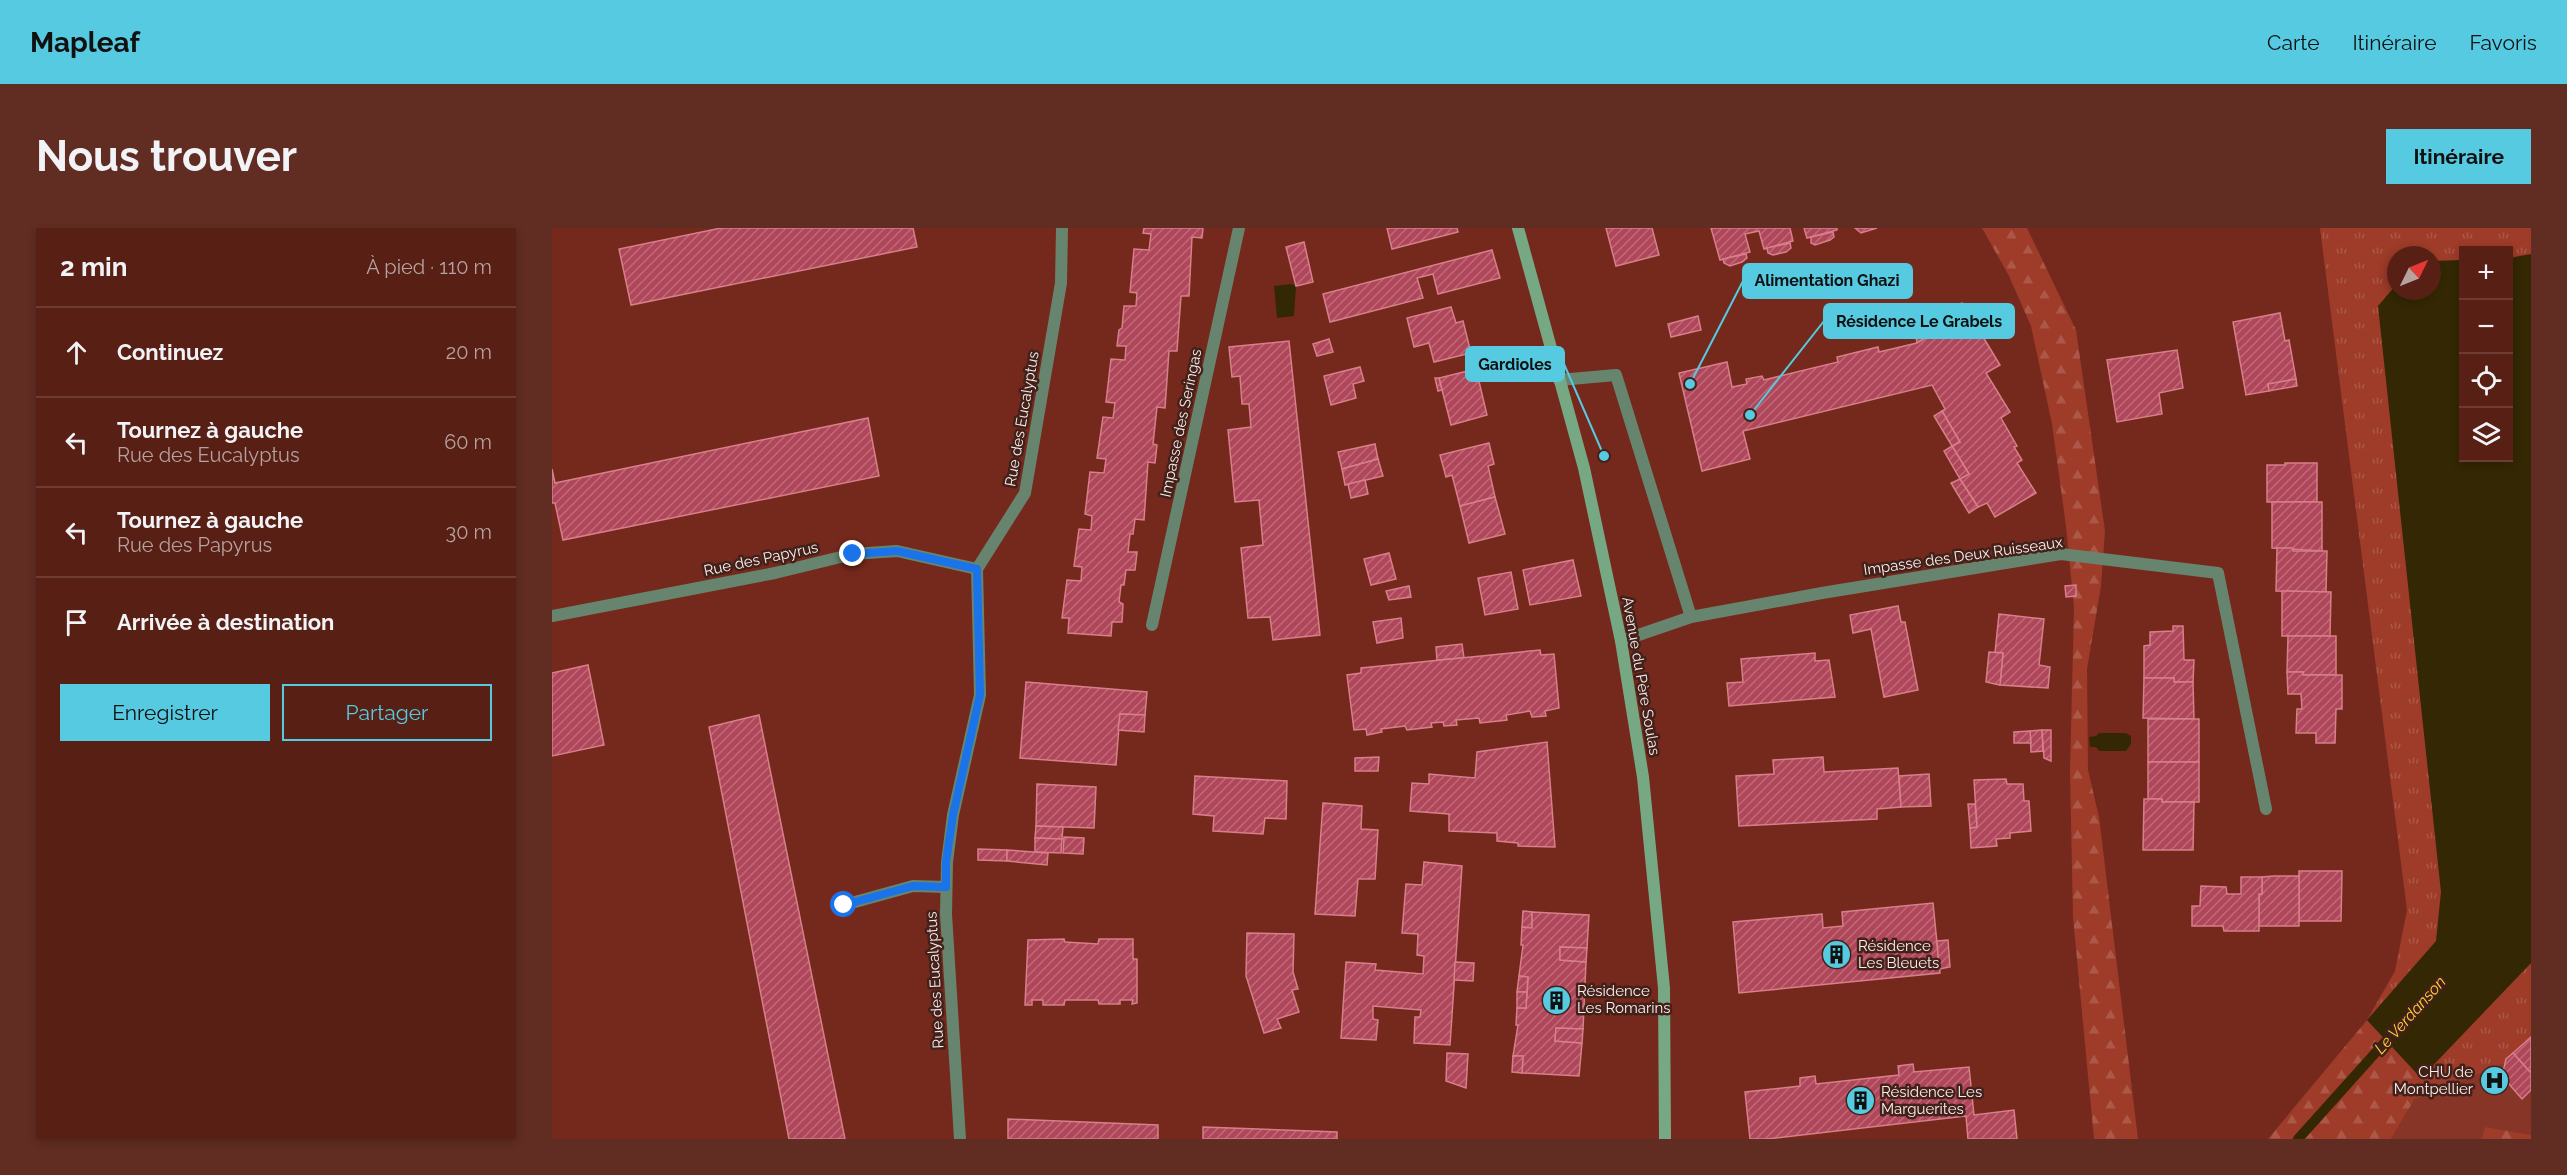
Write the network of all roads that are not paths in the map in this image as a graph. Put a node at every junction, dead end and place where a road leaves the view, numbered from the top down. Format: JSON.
{"nodes":[{"id":1,"x":1062,"y":228,"type":"edge"},
{"id":2,"x":1239,"y":228,"type":"edge"},
{"id":3,"x":1518,"y":228,"type":"edge"},
{"id":4,"x":1559,"y":380,"type":"junction"},
{"id":5,"x":977,"y":569,"type":"junction"},
{"id":6,"x":552,"y":616,"type":"edge"},
{"id":7,"x":1691,"y":617,"type":"junction"},
{"id":8,"x":1152,"y":625,"type":"dead end"},
{"id":9,"x":1621,"y":641,"type":"junction"},
{"id":10,"x":2266,"y":809,"type":"dead end"},
{"id":11,"x":946,"y":887,"type":"junction"},
{"id":12,"x":844,"y":905,"type":"dead end"},
{"id":13,"x":960,"y":1139,"type":"edge"},
{"id":14,"x":1665,"y":1139,"type":"edge"}],
"edges":[{"from":1,"to":5,"type":"street","name":"Rue des Eucalyptus"},
{"from":2,"to":8,"type":"street","name":"Impasse des Seringas"},
{"from":3,"to":4,"type":"main road","name":"Avenue du Père Soulas"},
{"from":4,"to":7,"type":"street"},
{"from":4,"to":9,"type":"main road","name":"Avenue du Père Soulas"},
{"from":5,"to":6,"type":"street","name":"Rue des Papyrus"},
{"from":5,"to":11,"type":"street","name":"Rue des Eucalyptus"},
{"from":7,"to":9,"type":"street","name":"Impasse des Deux Ruisseaux"},
{"from":7,"to":10,"type":"street","name":"Impasse des Deux Ruisseaux"},
{"from":9,"to":14,"type":"main road","name":"Avenue du Père Soulas"},
{"from":11,"to":12,"type":"street"},
{"from":11,"to":13,"type":"street","name":"Rue des Eucalyptus"}]}
